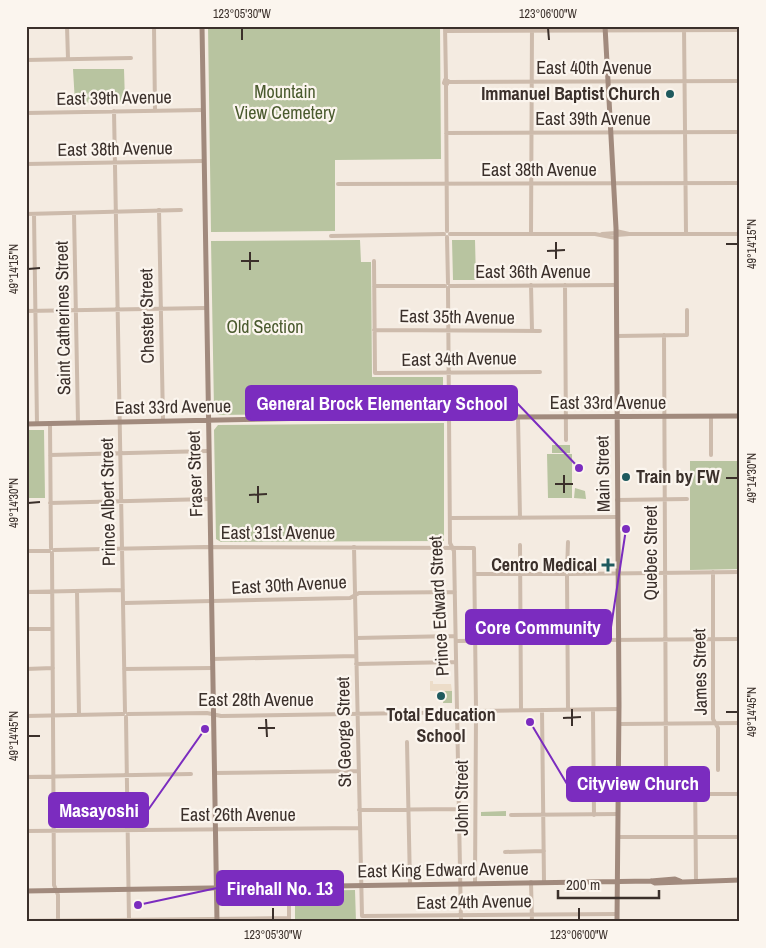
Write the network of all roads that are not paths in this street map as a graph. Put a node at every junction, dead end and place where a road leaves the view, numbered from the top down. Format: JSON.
{"nodes":[{"id":1,"x":67,"y":26,"type":"edge"},
{"id":2,"x":154,"y":26,"type":"edge"},
{"id":3,"x":202,"y":26,"type":"edge"},
{"id":4,"x":532,"y":28,"type":"edge"},
{"id":5,"x":605,"y":28,"type":"edge"},
{"id":6,"x":684,"y":28,"type":"edge"},
{"id":7,"x":445,"y":29,"type":"edge"},
{"id":8,"x":740,"y":30,"type":"edge"},
{"id":9,"x":131,"y":58,"type":"dead end"},
{"id":10,"x":68,"y":59,"type":"junction"},
{"id":11,"x":26,"y":60,"type":"edge"},
{"id":12,"x":608,"y":81,"type":"junction"},
{"id":13,"x":684,"y":81,"type":"junction"},
{"id":14,"x":740,"y":81,"type":"edge"},
{"id":15,"x":447,"y":82,"type":"junction"},
{"id":16,"x":532,"y":82,"type":"junction"},
{"id":17,"x":203,"y":110,"type":"junction"},
{"id":18,"x":114,"y":111,"type":"junction"},
{"id":19,"x":156,"y":111,"type":"junction"},
{"id":20,"x":26,"y":113,"type":"edge"},
{"id":21,"x":685,"y":132,"type":"junction"},
{"id":22,"x":740,"y":132,"type":"edge"},
{"id":23,"x":446,"y":133,"type":"junction"},
{"id":24,"x":531,"y":133,"type":"junction"},
{"id":25,"x":611,"y":133,"type":"junction"},
{"id":26,"x":204,"y":161,"type":"junction"},
{"id":27,"x":115,"y":162,"type":"junction"},
{"id":28,"x":26,"y":164,"type":"edge"},
{"id":29,"x":614,"y":183,"type":"junction"},
{"id":30,"x":685,"y":183,"type":"junction"},
{"id":31,"x":740,"y":183,"type":"edge"},
{"id":32,"x":338,"y":184,"type":"dead end"},
{"id":33,"x":447,"y":184,"type":"junction"},
{"id":34,"x":531,"y":184,"type":"junction"},
{"id":35,"x":159,"y":210,"type":"junction"},
{"id":36,"x":181,"y":210,"type":"dead end"},
{"id":37,"x":116,"y":212,"type":"junction"},
{"id":38,"x":74,"y":213,"type":"junction"},
{"id":39,"x":26,"y":214,"type":"edge"},
{"id":40,"x":34,"y":214,"type":"junction"},
{"id":41,"x":447,"y":234,"type":"junction"},
{"id":42,"x":531,"y":234,"type":"junction"},
{"id":43,"x":616,"y":234,"type":"junction"},
{"id":44,"x":686,"y":234,"type":"junction"},
{"id":45,"x":740,"y":234,"type":"edge"},
{"id":46,"x":331,"y":236,"type":"dead end"},
{"id":47,"x":374,"y":261,"type":"dead end"},
{"id":48,"x":532,"y":285,"type":"junction"},
{"id":49,"x":565,"y":285,"type":"junction"},
{"id":50,"x":616,"y":285,"type":"junction"},
{"id":51,"x":374,"y":286,"type":"junction"},
{"id":52,"x":448,"y":286,"type":"junction"},
{"id":53,"x":206,"y":308,"type":"junction"},
{"id":54,"x":161,"y":309,"type":"junction"},
{"id":55,"x":76,"y":310,"type":"junction"},
{"id":56,"x":117,"y":310,"type":"junction"},
{"id":57,"x":687,"y":310,"type":"dead end"},
{"id":58,"x":26,"y":311,"type":"edge"},
{"id":59,"x":35,"y":311,"type":"junction"},
{"id":60,"x":374,"y":330,"type":"junction"},
{"id":61,"x":448,"y":330,"type":"junction"},
{"id":62,"x":532,"y":331,"type":"junction"},
{"id":63,"x":540,"y":331,"type":"dead end"},
{"id":64,"x":664,"y":335,"type":"junction"},
{"id":65,"x":616,"y":336,"type":"junction"},
{"id":66,"x":540,"y":372,"type":"dead end"},
{"id":67,"x":448,"y":373,"type":"junction"},
{"id":68,"x":664,"y":416,"type":"junction"},
{"id":69,"x":712,"y":416,"type":"junction"},
{"id":70,"x":740,"y":416,"type":"edge"},
{"id":71,"x":518,"y":417,"type":"junction"},
{"id":72,"x":566,"y":417,"type":"junction"},
{"id":73,"x":616,"y":417,"type":"junction"},
{"id":74,"x":449,"y":418,"type":"junction"},
{"id":75,"x":207,"y":420,"type":"junction"},
{"id":76,"x":163,"y":421,"type":"junction"},
{"id":77,"x":120,"y":422,"type":"junction"},
{"id":78,"x":78,"y":423,"type":"junction"},
{"id":79,"x":26,"y":424,"type":"edge"},
{"id":80,"x":37,"y":424,"type":"junction"},
{"id":81,"x":50,"y":424,"type":"junction"},
{"id":82,"x":566,"y":440,"type":"dead end"},
{"id":83,"x":208,"y":451,"type":"junction"},
{"id":84,"x":121,"y":454,"type":"junction"},
{"id":85,"x":50,"y":455,"type":"junction"},
{"id":86,"x":711,"y":456,"type":"dead end"},
{"id":87,"x":210,"y":499,"type":"junction"},
{"id":88,"x":687,"y":499,"type":"dead end"},
{"id":89,"x":617,"y":500,"type":"junction"},
{"id":90,"x":665,"y":500,"type":"junction"},
{"id":91,"x":122,"y":501,"type":"junction"},
{"id":92,"x":50,"y":503,"type":"junction"},
{"id":93,"x":617,"y":517,"type":"junction"},
{"id":94,"x":450,"y":518,"type":"junction"},
{"id":95,"x":520,"y":518,"type":"junction"},
{"id":96,"x":568,"y":542,"type":"dead end"},
{"id":97,"x":520,"y":545,"type":"dead end"},
{"id":98,"x":210,"y":547,"type":"junction"},
{"id":99,"x":354,"y":547,"type":"junction"},
{"id":100,"x":472,"y":547,"type":"joint"},
{"id":101,"x":452,"y":548,"type":"junction"},
{"id":102,"x":122,"y":549,"type":"junction"},
{"id":103,"x":26,"y":551,"type":"edge"},
{"id":104,"x":51,"y":551,"type":"junction"},
{"id":105,"x":665,"y":572,"type":"junction"},
{"id":106,"x":713,"y":572,"type":"junction"},
{"id":107,"x":740,"y":572,"type":"edge"},
{"id":108,"x":618,"y":573,"type":"junction"},
{"id":109,"x":475,"y":574,"type":"junction"},
{"id":110,"x":521,"y":574,"type":"junction"},
{"id":111,"x":567,"y":574,"type":"junction"},
{"id":112,"x":123,"y":590,"type":"junction"},
{"id":113,"x":52,"y":591,"type":"junction"},
{"id":114,"x":77,"y":591,"type":"junction"},
{"id":115,"x":26,"y":592,"type":"edge"},
{"id":116,"x":455,"y":592,"type":"junction"},
{"id":117,"x":355,"y":596,"type":"junction"},
{"id":118,"x":211,"y":601,"type":"junction"},
{"id":119,"x":124,"y":603,"type":"junction"},
{"id":120,"x":26,"y":629,"type":"edge"},
{"id":121,"x":52,"y":629,"type":"junction"},
{"id":122,"x":356,"y":638,"type":"junction"},
{"id":123,"x":456,"y":639,"type":"junction"},
{"id":124,"x":713,"y":639,"type":"junction"},
{"id":125,"x":740,"y":639,"type":"edge"},
{"id":126,"x":567,"y":640,"type":"junction"},
{"id":127,"x":618,"y":640,"type":"junction"},
{"id":128,"x":666,"y":640,"type":"junction"},
{"id":129,"x":476,"y":641,"type":"junction"},
{"id":130,"x":521,"y":641,"type":"junction"},
{"id":131,"x":356,"y":656,"type":"junction"},
{"id":132,"x":212,"y":659,"type":"junction"},
{"id":133,"x":456,"y":662,"type":"junction"},
{"id":134,"x":356,"y":664,"type":"junction"},
{"id":135,"x":26,"y":668,"type":"edge"},
{"id":136,"x":53,"y":668,"type":"junction"},
{"id":137,"x":212,"y":668,"type":"junction"},
{"id":138,"x":124,"y":669,"type":"junction"},
{"id":139,"x":619,"y":709,"type":"junction"},
{"id":140,"x":521,"y":710,"type":"junction"},
{"id":141,"x":542,"y":710,"type":"junction"},
{"id":142,"x":568,"y":710,"type":"junction"},
{"id":143,"x":593,"y":710,"type":"junction"},
{"id":144,"x":476,"y":711,"type":"junction"},
{"id":145,"x":457,"y":712,"type":"junction"},
{"id":146,"x":357,"y":713,"type":"junction"},
{"id":147,"x":126,"y":714,"type":"junction"},
{"id":148,"x":213,"y":714,"type":"junction"},
{"id":149,"x":54,"y":715,"type":"junction"},
{"id":150,"x":79,"y":715,"type":"junction"},
{"id":151,"x":26,"y":716,"type":"edge"},
{"id":152,"x":715,"y":723,"type":"junction"},
{"id":153,"x":740,"y":723,"type":"edge"},
{"id":154,"x":619,"y":724,"type":"junction"},
{"id":155,"x":666,"y":724,"type":"junction"},
{"id":156,"x":407,"y":742,"type":"dead end"},
{"id":157,"x":666,"y":770,"type":"dead end"},
{"id":158,"x":718,"y":770,"type":"dead end"},
{"id":159,"x":358,"y":771,"type":"junction"},
{"id":160,"x":214,"y":773,"type":"junction"},
{"id":161,"x":191,"y":774,"type":"dead end"},
{"id":162,"x":695,"y":774,"type":"dead end"},
{"id":163,"x":126,"y":775,"type":"junction"},
{"id":164,"x":54,"y":776,"type":"junction"},
{"id":165,"x":26,"y":777,"type":"edge"},
{"id":166,"x":640,"y":794,"type":"dead end"},
{"id":167,"x":695,"y":794,"type":"junction"},
{"id":168,"x":740,"y":794,"type":"edge"},
{"id":169,"x":458,"y":808,"type":"junction"},
{"id":170,"x":409,"y":809,"type":"junction"},
{"id":171,"x":359,"y":810,"type":"junction"},
{"id":172,"x":618,"y":814,"type":"junction"},
{"id":173,"x":511,"y":815,"type":"dead end"},
{"id":174,"x":543,"y":815,"type":"junction"},
{"id":175,"x":594,"y":815,"type":"junction"},
{"id":176,"x":359,"y":828,"type":"junction"},
{"id":177,"x":128,"y":829,"type":"junction"},
{"id":178,"x":215,"y":829,"type":"junction"},
{"id":179,"x":54,"y":830,"type":"junction"},
{"id":180,"x":26,"y":831,"type":"edge"},
{"id":181,"x":618,"y":837,"type":"junction"},
{"id":182,"x":695,"y":837,"type":"junction"},
{"id":183,"x":740,"y":837,"type":"edge"},
{"id":184,"x":544,"y":851,"type":"junction"},
{"id":185,"x":504,"y":852,"type":"dead end"},
{"id":186,"x":740,"y":880,"type":"edge"},
{"id":187,"x":696,"y":881,"type":"junction"},
{"id":188,"x":532,"y":882,"type":"junction"},
{"id":189,"x":544,"y":882,"type":"junction"},
{"id":190,"x":617,"y":882,"type":"junction"},
{"id":191,"x":460,"y":883,"type":"junction"},
{"id":192,"x":475,"y":883,"type":"junction"},
{"id":193,"x":410,"y":884,"type":"junction"},
{"id":194,"x":360,"y":885,"type":"junction"},
{"id":195,"x":289,"y":886,"type":"junction"},
{"id":196,"x":216,"y":888,"type":"junction"},
{"id":197,"x":129,"y":889,"type":"junction"},
{"id":198,"x":26,"y":891,"type":"edge"},
{"id":199,"x":56,"y":891,"type":"junction"},
{"id":200,"x":617,"y":914,"type":"junction"},
{"id":201,"x":362,"y":916,"type":"joint"},
{"id":202,"x":532,"y":916,"type":"junction"},
{"id":203,"x":460,"y":919,"type":"edge"},
{"id":204,"x":217,"y":920,"type":"edge"},
{"id":205,"x":289,"y":920,"type":"edge"},
{"id":206,"x":26,"y":921,"type":"edge"},
{"id":207,"x":58,"y":921,"type":"edge"},
{"id":208,"x":129,"y":921,"type":"edge"},
{"id":209,"x":740,"y":921,"type":"edge"},
{"id":210,"x":532,"y":922,"type":"edge"},
{"id":211,"x":617,"y":922,"type":"edge"},
{"id":212,"x":659,"y":922,"type":"edge"}],
"edges":[{"from":1,"to":10,"type":"street"},
{"from":2,"to":19,"type":"street"},
{"from":3,"to":17,"type":"street","name":"Fraser Street"},
{"from":4,"to":5,"type":"street"},
{"from":4,"to":7,"type":"street"},
{"from":4,"to":16,"type":"street"},
{"from":5,"to":6,"type":"street"},
{"from":5,"to":12,"type":"street","name":"Main Street"},
{"from":6,"to":8,"type":"street"},
{"from":6,"to":13,"type":"street"},
{"from":7,"to":15,"type":"street","name":"Prince Edward Street"},
{"from":9,"to":10,"type":"street"},
{"from":10,"to":11,"type":"street"},
{"from":12,"to":13,"type":"street","name":"East 40th Avenue"},
{"from":12,"to":16,"type":"street","name":"East 40th Avenue"},
{"from":12,"to":25,"type":"street","name":"Main Street"},
{"from":13,"to":14,"type":"street","name":"East 40th Avenue"},
{"from":13,"to":21,"type":"street"},
{"from":15,"to":16,"type":"street","name":"East 40th Avenue"},
{"from":15,"to":23,"type":"street","name":"Prince Edward Street"},
{"from":16,"to":24,"type":"street"},
{"from":17,"to":19,"type":"street","name":"East 39th Avenue"},
{"from":17,"to":26,"type":"street","name":"Fraser Street"},
{"from":18,"to":19,"type":"street","name":"East 39th Avenue"},
{"from":18,"to":20,"type":"street","name":"East 39th Avenue"},
{"from":18,"to":27,"type":"street","name":"Prince Albert Street"},
{"from":21,"to":22,"type":"street","name":"East 39th Avenue"},
{"from":21,"to":25,"type":"street","name":"East 39th Avenue"},
{"from":21,"to":30,"type":"street"},
{"from":23,"to":24,"type":"street","name":"East 39th Avenue"},
{"from":23,"to":33,"type":"street","name":"Prince Edward Street"},
{"from":24,"to":25,"type":"street","name":"East 39th Avenue"},
{"from":24,"to":34,"type":"street"},
{"from":25,"to":29,"type":"street","name":"Main Street"},
{"from":26,"to":27,"type":"street","name":"East 38th Avenue"},
{"from":26,"to":53,"type":"street","name":"Fraser Street"},
{"from":27,"to":28,"type":"street","name":"East 38th Avenue"},
{"from":27,"to":37,"type":"street","name":"Prince Albert Street"},
{"from":29,"to":30,"type":"street","name":"East 38th Avenue"},
{"from":29,"to":34,"type":"street","name":"East 38th Avenue"},
{"from":29,"to":43,"type":"street","name":"Main Street"},
{"from":30,"to":31,"type":"street","name":"East 38th Avenue"},
{"from":30,"to":44,"type":"street"},
{"from":32,"to":33,"type":"street","name":"East 38th Avenue"},
{"from":33,"to":34,"type":"street","name":"East 38th Avenue"},
{"from":33,"to":41,"type":"street","name":"Prince Edward Street"},
{"from":34,"to":42,"type":"street"},
{"from":35,"to":36,"type":"street"},
{"from":35,"to":37,"type":"street"},
{"from":35,"to":54,"type":"street","name":"Chester Street"},
{"from":37,"to":38,"type":"street"},
{"from":37,"to":56,"type":"street","name":"Prince Albert Street"},
{"from":38,"to":40,"type":"street"},
{"from":38,"to":55,"type":"street","name":"Saint Catherines Street"},
{"from":39,"to":40,"type":"street"},
{"from":40,"to":59,"type":"street"},
{"from":41,"to":42,"type":"street"},
{"from":41,"to":46,"type":"street"},
{"from":41,"to":52,"type":"street","name":"Prince Edward Street"},
{"from":42,"to":43,"type":"street"},
{"from":43,"to":44,"type":"street"},
{"from":43,"to":50,"type":"street","name":"Main Street"},
{"from":44,"to":45,"type":"street"},
{"from":47,"to":51,"type":"street"},
{"from":48,"to":49,"type":"street","name":"East 36th Avenue"},
{"from":48,"to":52,"type":"street","name":"East 36th Avenue"},
{"from":48,"to":62,"type":"street"},
{"from":49,"to":50,"type":"street","name":"East 36th Avenue"},
{"from":49,"to":72,"type":"street"},
{"from":50,"to":65,"type":"street","name":"Main Street"},
{"from":51,"to":52,"type":"street","name":"East 36th Avenue"},
{"from":51,"to":60,"type":"street"},
{"from":52,"to":61,"type":"street","name":"Prince Edward Street"},
{"from":53,"to":54,"type":"street"},
{"from":53,"to":75,"type":"street","name":"Fraser Street"},
{"from":54,"to":56,"type":"street"},
{"from":54,"to":76,"type":"street","name":"Chester Street"},
{"from":55,"to":56,"type":"street"},
{"from":55,"to":59,"type":"street"},
{"from":55,"to":78,"type":"street","name":"Saint Catherines Street"},
{"from":56,"to":77,"type":"street","name":"Prince Albert Street"},
{"from":57,"to":64,"type":"street"},
{"from":58,"to":59,"type":"street"},
{"from":59,"to":80,"type":"street"},
{"from":60,"to":61,"type":"street","name":"East 35th Avenue"},
{"from":60,"to":67,"type":"street","name":"East 34th Avenue"},
{"from":61,"to":62,"type":"street","name":"East 35th Avenue"},
{"from":61,"to":67,"type":"street","name":"Prince Edward Street"},
{"from":62,"to":63,"type":"street","name":"East 35th Avenue"},
{"from":64,"to":65,"type":"street"},
{"from":64,"to":68,"type":"street","name":"Quebec Street"},
{"from":65,"to":73,"type":"street","name":"Main Street"},
{"from":66,"to":67,"type":"street","name":"East 34th Avenue"},
{"from":67,"to":74,"type":"street","name":"Prince Edward Street"},
{"from":68,"to":69,"type":"street","name":"East 33rd Avenue"},
{"from":68,"to":73,"type":"street","name":"East 33rd Avenue"},
{"from":68,"to":90,"type":"street","name":"Quebec Street"},
{"from":69,"to":70,"type":"street","name":"East 33rd Avenue"},
{"from":69,"to":86,"type":"street"},
{"from":71,"to":72,"type":"street","name":"East 33rd Avenue"},
{"from":71,"to":74,"type":"street","name":"East 33rd Avenue"},
{"from":71,"to":95,"type":"street"},
{"from":72,"to":73,"type":"street","name":"East 33rd Avenue"},
{"from":72,"to":82,"type":"street"},
{"from":73,"to":89,"type":"street","name":"Main Street"},
{"from":74,"to":75,"type":"street","name":"East 33rd Avenue"},
{"from":74,"to":94,"type":"street","name":"Prince Edward Street"},
{"from":75,"to":76,"type":"street","name":"East 33rd Avenue"},
{"from":75,"to":83,"type":"street","name":"Fraser Street"},
{"from":76,"to":77,"type":"street","name":"East 33rd Avenue"},
{"from":77,"to":78,"type":"street","name":"East 33rd Avenue"},
{"from":77,"to":84,"type":"street","name":"Prince Albert Street"},
{"from":78,"to":81,"type":"street","name":"East 33rd Avenue"},
{"from":79,"to":80,"type":"street","name":"East 33rd Avenue"},
{"from":80,"to":81,"type":"street","name":"East 33rd Avenue"},
{"from":81,"to":85,"type":"street"},
{"from":83,"to":84,"type":"street"},
{"from":83,"to":87,"type":"street","name":"Fraser Street"},
{"from":84,"to":85,"type":"street"},
{"from":84,"to":91,"type":"street","name":"Prince Albert Street"},
{"from":85,"to":92,"type":"street"},
{"from":87,"to":91,"type":"street"},
{"from":87,"to":98,"type":"street","name":"Fraser Street"},
{"from":88,"to":90,"type":"street"},
{"from":89,"to":90,"type":"street"},
{"from":89,"to":93,"type":"street","name":"Main Street"},
{"from":90,"to":105,"type":"street","name":"Quebec Street"},
{"from":91,"to":92,"type":"street"},
{"from":91,"to":102,"type":"street","name":"Prince Albert Street"},
{"from":92,"to":104,"type":"street"},
{"from":93,"to":95,"type":"street"},
{"from":93,"to":108,"type":"street","name":"Main Street"},
{"from":94,"to":95,"type":"street"},
{"from":94,"to":101,"type":"street","name":"Prince Edward Street"},
{"from":96,"to":111,"type":"street"},
{"from":97,"to":110,"type":"street"},
{"from":98,"to":99,"type":"street","name":"East 31st Avenue"},
{"from":98,"to":102,"type":"street","name":"East 31st Avenue"},
{"from":98,"to":118,"type":"street","name":"Fraser Street"},
{"from":99,"to":101,"type":"street","name":"East 31st Avenue"},
{"from":99,"to":117,"type":"street","name":"St George Street"},
{"from":100,"to":101,"type":"street","name":"East 31st Avenue"},
{"from":100,"to":109,"type":"street","name":"John Street"},
{"from":101,"to":116,"type":"street","name":"Prince Edward Street"},
{"from":102,"to":104,"type":"street","name":"East 31st Avenue"},
{"from":102,"to":112,"type":"street","name":"Prince Albert Street"},
{"from":103,"to":104,"type":"street","name":"East 31st Avenue"},
{"from":104,"to":113,"type":"street"},
{"from":105,"to":106,"type":"street"},
{"from":105,"to":108,"type":"street"},
{"from":105,"to":128,"type":"street","name":"Quebec Street"},
{"from":106,"to":107,"type":"street"},
{"from":106,"to":124,"type":"street","name":"James Street"},
{"from":108,"to":111,"type":"street"},
{"from":108,"to":127,"type":"street","name":"Main Street"},
{"from":109,"to":110,"type":"street"},
{"from":109,"to":129,"type":"street","name":"John Street"},
{"from":110,"to":111,"type":"street"},
{"from":110,"to":130,"type":"street"},
{"from":111,"to":126,"type":"street"},
{"from":112,"to":114,"type":"street"},
{"from":112,"to":119,"type":"street","name":"Prince Albert Street"},
{"from":113,"to":114,"type":"street"},
{"from":113,"to":115,"type":"street"},
{"from":113,"to":121,"type":"street"},
{"from":114,"to":150,"type":"street"},
{"from":116,"to":117,"type":"street","name":"East 30th Avenue"},
{"from":116,"to":123,"type":"street","name":"Prince Edward Street"},
{"from":117,"to":118,"type":"street","name":"East 30th Avenue"},
{"from":117,"to":122,"type":"street","name":"St George Street"},
{"from":118,"to":119,"type":"street","name":"East 30th Avenue"},
{"from":118,"to":132,"type":"street","name":"Fraser Street"},
{"from":119,"to":138,"type":"street","name":"Prince Albert Street"},
{"from":120,"to":121,"type":"street"},
{"from":121,"to":136,"type":"street"},
{"from":122,"to":123,"type":"street"},
{"from":122,"to":131,"type":"street","name":"St George Street"},
{"from":123,"to":129,"type":"street"},
{"from":123,"to":133,"type":"street","name":"Prince Edward Street"},
{"from":124,"to":125,"type":"street"},
{"from":124,"to":128,"type":"street"},
{"from":124,"to":152,"type":"street","name":"James Street"},
{"from":126,"to":127,"type":"street"},
{"from":126,"to":130,"type":"street"},
{"from":126,"to":142,"type":"street"},
{"from":127,"to":128,"type":"street"},
{"from":127,"to":139,"type":"street","name":"Main Street"},
{"from":128,"to":155,"type":"street","name":"Quebec Street"},
{"from":129,"to":130,"type":"street"},
{"from":129,"to":144,"type":"street","name":"John Street"},
{"from":130,"to":140,"type":"street"},
{"from":131,"to":132,"type":"street"},
{"from":131,"to":134,"type":"street","name":"St George Street"},
{"from":132,"to":137,"type":"street","name":"Fraser Street"},
{"from":133,"to":134,"type":"street"},
{"from":133,"to":145,"type":"street","name":"Prince Edward Street"},
{"from":134,"to":146,"type":"street","name":"St George Street"},
{"from":135,"to":136,"type":"street"},
{"from":136,"to":149,"type":"street"},
{"from":137,"to":138,"type":"street"},
{"from":137,"to":148,"type":"street","name":"Fraser Street"},
{"from":138,"to":147,"type":"street","name":"Prince Albert Street"},
{"from":139,"to":143,"type":"street","name":"East 28th Avenue"},
{"from":139,"to":154,"type":"street","name":"Main Street"},
{"from":140,"to":141,"type":"street","name":"East 28th Avenue"},
{"from":140,"to":144,"type":"street","name":"East 28th Avenue"},
{"from":141,"to":142,"type":"street","name":"East 28th Avenue"},
{"from":141,"to":174,"type":"street"},
{"from":142,"to":143,"type":"street","name":"East 28th Avenue"},
{"from":143,"to":175,"type":"street"},
{"from":144,"to":145,"type":"street","name":"East 28th Avenue"},
{"from":144,"to":192,"type":"street","name":"John Street"},
{"from":145,"to":146,"type":"street","name":"East 28th Avenue"},
{"from":145,"to":169,"type":"street","name":"Prince Edward Street"},
{"from":146,"to":148,"type":"street","name":"East 28th Avenue"},
{"from":146,"to":159,"type":"street","name":"St George Street"},
{"from":147,"to":148,"type":"street","name":"East 28th Avenue"},
{"from":147,"to":150,"type":"street","name":"East 28th Avenue"},
{"from":147,"to":163,"type":"street","name":"Prince Albert Street"},
{"from":148,"to":160,"type":"street","name":"Fraser Street"},
{"from":149,"to":150,"type":"street","name":"East 28th Avenue"},
{"from":149,"to":151,"type":"street","name":"East 28th Avenue"},
{"from":149,"to":164,"type":"street"},
{"from":152,"to":153,"type":"street"},
{"from":152,"to":155,"type":"street"},
{"from":152,"to":158,"type":"street","name":"James Street"},
{"from":154,"to":155,"type":"street"},
{"from":154,"to":172,"type":"street","name":"Main Street"},
{"from":155,"to":157,"type":"street","name":"Quebec Street"},
{"from":156,"to":170,"type":"street"},
{"from":159,"to":160,"type":"street"},
{"from":159,"to":171,"type":"street","name":"St George Street"},
{"from":160,"to":178,"type":"street","name":"Fraser Street"},
{"from":161,"to":163,"type":"street"},
{"from":162,"to":167,"type":"street"},
{"from":163,"to":164,"type":"street"},
{"from":163,"to":177,"type":"street","name":"Prince Albert Street"},
{"from":164,"to":165,"type":"street"},
{"from":164,"to":179,"type":"street"},
{"from":166,"to":167,"type":"street"},
{"from":167,"to":168,"type":"street"},
{"from":167,"to":182,"type":"street"},
{"from":169,"to":170,"type":"street"},
{"from":169,"to":191,"type":"street","name":"Prince Edward Street"},
{"from":170,"to":171,"type":"street"},
{"from":170,"to":193,"type":"street"},
{"from":171,"to":176,"type":"street","name":"St George Street"},
{"from":172,"to":175,"type":"street"},
{"from":172,"to":181,"type":"street","name":"Main Street"},
{"from":173,"to":174,"type":"street"},
{"from":174,"to":175,"type":"street"},
{"from":174,"to":184,"type":"street"},
{"from":176,"to":178,"type":"street","name":"East 26th Avenue"},
{"from":176,"to":194,"type":"street","name":"St George Street"},
{"from":177,"to":178,"type":"street","name":"East 26th Avenue"},
{"from":177,"to":179,"type":"street","name":"East 26th Avenue"},
{"from":177,"to":197,"type":"street","name":"Prince Albert Street"},
{"from":178,"to":196,"type":"street","name":"Fraser Street"},
{"from":179,"to":180,"type":"street","name":"East 26th Avenue"},
{"from":179,"to":199,"type":"street"},
{"from":181,"to":182,"type":"street"},
{"from":181,"to":190,"type":"street","name":"Main Street"},
{"from":182,"to":183,"type":"street"},
{"from":182,"to":187,"type":"street"},
{"from":184,"to":185,"type":"street"},
{"from":184,"to":189,"type":"street"},
{"from":186,"to":187,"type":"street","name":"East King Edward Avenue"},
{"from":187,"to":190,"type":"street","name":"East King Edward Avenue"},
{"from":188,"to":189,"type":"street","name":"East King Edward Avenue"},
{"from":188,"to":192,"type":"street","name":"East King Edward Avenue"},
{"from":188,"to":202,"type":"street"},
{"from":189,"to":190,"type":"street","name":"East King Edward Avenue"},
{"from":190,"to":200,"type":"street","name":"Main Street"},
{"from":191,"to":192,"type":"street","name":"East King Edward Avenue"},
{"from":191,"to":193,"type":"street","name":"East King Edward Avenue"},
{"from":191,"to":203,"type":"street","name":"Prince Edward Street"},
{"from":193,"to":194,"type":"street","name":"East King Edward Avenue"},
{"from":194,"to":195,"type":"street","name":"East King Edward Avenue"},
{"from":194,"to":201,"type":"street","name":"St George Street"},
{"from":195,"to":196,"type":"street","name":"East King Edward Avenue"},
{"from":195,"to":205,"type":"street"},
{"from":196,"to":197,"type":"street","name":"East King Edward Avenue"},
{"from":196,"to":204,"type":"street","name":"Fraser Street"},
{"from":197,"to":199,"type":"street","name":"East King Edward Avenue"},
{"from":197,"to":208,"type":"street","name":"Prince Albert Street"},
{"from":198,"to":199,"type":"street","name":"East King Edward Avenue"},
{"from":199,"to":207,"type":"street"},
{"from":200,"to":202,"type":"street","name":"East 24th Avenue"},
{"from":200,"to":211,"type":"street","name":"Main Street"},
{"from":201,"to":203,"type":"street","name":"East 24th Avenue"},
{"from":202,"to":203,"type":"street","name":"East 24th Avenue"},
{"from":202,"to":210,"type":"street"},
{"from":204,"to":205,"type":"street"},
{"from":204,"to":208,"type":"street"},
{"from":206,"to":207,"type":"street"},
{"from":207,"to":208,"type":"street"},
{"from":209,"to":212,"type":"street"}]}
